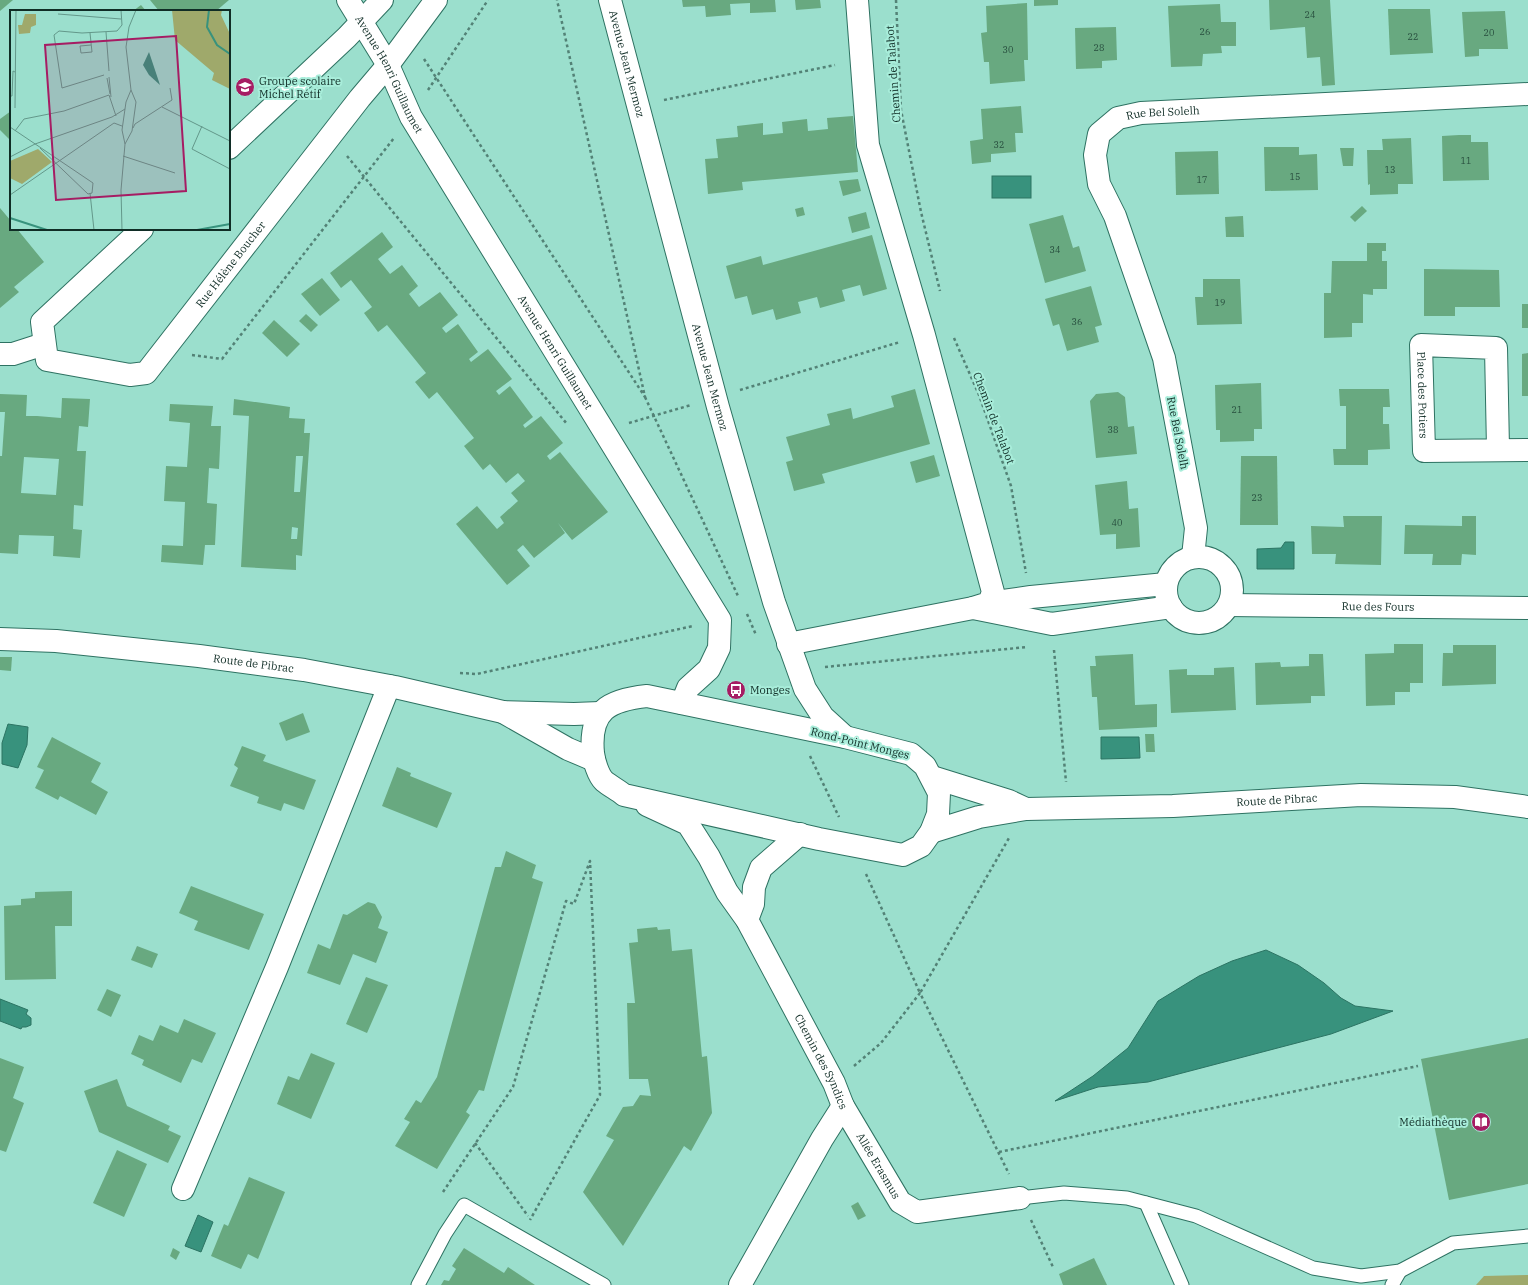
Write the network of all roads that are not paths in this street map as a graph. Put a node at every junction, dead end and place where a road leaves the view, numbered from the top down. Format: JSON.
{"nodes":[{"id":1,"x":348,"y":0,"type":"edge"},
{"id":2,"x":382,"y":0,"type":"edge"},
{"id":3,"x":436,"y":0,"type":"edge"},
{"id":4,"x":610,"y":0,"type":"edge"},
{"id":5,"x":857,"y":0,"type":"edge"},
{"id":6,"x":361,"y":22,"type":"junction"},
{"id":7,"x":388,"y":65,"type":"junction"},
{"id":8,"x":1528,"y":94,"type":"edge"},
{"id":9,"x":230,"y":147,"type":"edge"},
{"id":10,"x":141,"y":230,"type":"edge"},
{"id":11,"x":44,"y":344,"type":"junction"},
{"id":12,"x":0,"y":354,"type":"edge"},
{"id":13,"x":1498,"y":449,"type":"junction"},
{"id":14,"x":1528,"y":450,"type":"edge"},
{"id":15,"x":1193,"y":557,"type":"junction"},
{"id":16,"x":1166,"y":584,"type":"junction"},
{"id":17,"x":985,"y":601,"type":"junction"},
{"id":18,"x":1228,"y":604,"type":"junction"},
{"id":19,"x":1171,"y":607,"type":"junction"},
{"id":20,"x":1528,"y":608,"type":"edge"},
{"id":21,"x":0,"y":639,"type":"edge"},
{"id":22,"x":788,"y":644,"type":"junction"},
{"id":23,"x":388,"y":686,"type":"junction"},
{"id":24,"x":682,"y":703,"type":"junction"},
{"id":25,"x":503,"y":712,"type":"junction"},
{"id":26,"x":600,"y":713,"type":"junction"},
{"id":27,"x":845,"y":737,"type":"junction"},
{"id":28,"x":594,"y":760,"type":"junction"},
{"id":29,"x":932,"y":777,"type":"junction"},
{"id":30,"x":624,"y":795,"type":"junction"},
{"id":31,"x":1528,"y":807,"type":"edge"},
{"id":32,"x":1026,"y":809,"type":"junction"},
{"id":33,"x":931,"y":832,"type":"junction"},
{"id":34,"x":800,"y":834,"type":"junction"},
{"id":35,"x":748,"y":920,"type":"junction"},
{"id":36,"x":843,"y":1106,"type":"junction"},
{"id":37,"x":184,"y":1189,"type":"dead end"},
{"id":38,"x":1020,"y":1198,"type":"joint"},
{"id":39,"x":1146,"y":1203,"type":"junction"},
{"id":40,"x":1528,"y":1236,"type":"edge"},
{"id":41,"x":1400,"y":1271,"type":"junction"},
{"id":42,"x":418,"y":1285,"type":"edge"},
{"id":43,"x":604,"y":1285,"type":"edge"},
{"id":44,"x":740,"y":1285,"type":"edge"},
{"id":45,"x":1182,"y":1285,"type":"edge"},
{"id":46,"x":1392,"y":1285,"type":"edge"}],
"edges":[{"from":1,"to":6,"type":"street","name":"Avenue Henri Guillaumet"},
{"from":2,"to":6,"type":"street"},
{"from":3,"to":7,"type":"street","name":"Rue Hélène Boucher"},
{"from":4,"to":22,"type":"street","name":"Avenue Jean Mermoz"},
{"from":5,"to":17,"type":"street"},
{"from":6,"to":7,"type":"street","name":"Avenue Henri Guillaumet"},
{"from":6,"to":9,"type":"street"},
{"from":7,"to":11,"type":"street","name":"Rue Hélène Boucher"},
{"from":7,"to":24,"type":"street","name":"Avenue Henri Guillaumet"},
{"from":8,"to":15,"type":"street","name":"Rue Bel Solelh"},
{"from":10,"to":11,"type":"street","name":"Rue Hélène Boucher"},
{"from":11,"to":12,"type":"street"},
{"from":13,"to":13,"type":"street","name":"Place des Potiers"},
{"from":13,"to":14,"type":"street","name":"Place des Potiers"},
{"from":15,"to":16,"type":"street"},
{"from":15,"to":18,"type":"street"},
{"from":16,"to":17,"type":"street"},
{"from":16,"to":19,"type":"street"},
{"from":17,"to":19,"type":"street"},
{"from":17,"to":22,"type":"street"},
{"from":18,"to":19,"type":"street"},
{"from":18,"to":20,"type":"street","name":"Rue des Fours"},
{"from":21,"to":23,"type":"street","name":"Route de Pibrac"},
{"from":22,"to":27,"type":"street","name":"Avenue Jean Mermoz"},
{"from":23,"to":25,"type":"street","name":"Route de Pibrac"},
{"from":23,"to":37,"type":"street"},
{"from":24,"to":26,"type":"street","name":"Rond-Point Monges"},
{"from":24,"to":27,"type":"street","name":"Rond-Point Monges"},
{"from":25,"to":26,"type":"street","name":"Route de Pibrac"},
{"from":25,"to":28,"type":"street","name":"Route de Pibrac"},
{"from":26,"to":28,"type":"street","name":"Rond-Point Monges"},
{"from":27,"to":29,"type":"street","name":"Rond-Point Monges"},
{"from":28,"to":30,"type":"street","name":"Rond-Point Monges"},
{"from":29,"to":32,"type":"street","name":"Route de Pibrac"},
{"from":29,"to":33,"type":"street","name":"Rond-Point Monges"},
{"from":30,"to":34,"type":"street","name":"Rond-Point Monges"},
{"from":30,"to":35,"type":"street","name":"Chemin des Syndics"},
{"from":31,"to":32,"type":"street","name":"Route de Pibrac"},
{"from":32,"to":33,"type":"street","name":"Route de Pibrac"},
{"from":33,"to":34,"type":"street","name":"Rond-Point Monges"},
{"from":34,"to":35,"type":"street"},
{"from":35,"to":36,"type":"street","name":"Chemin des Syndics"},
{"from":36,"to":38,"type":"street","name":"Allée Erasmus"},
{"from":36,"to":44,"type":"street","name":"Chemin des Syndics"},
{"from":38,"to":39,"type":"lane"},
{"from":39,"to":41,"type":"lane"},
{"from":39,"to":45,"type":"lane"},
{"from":40,"to":41,"type":"lane"},
{"from":41,"to":46,"type":"lane"},
{"from":42,"to":43,"type":"lane"}]}
